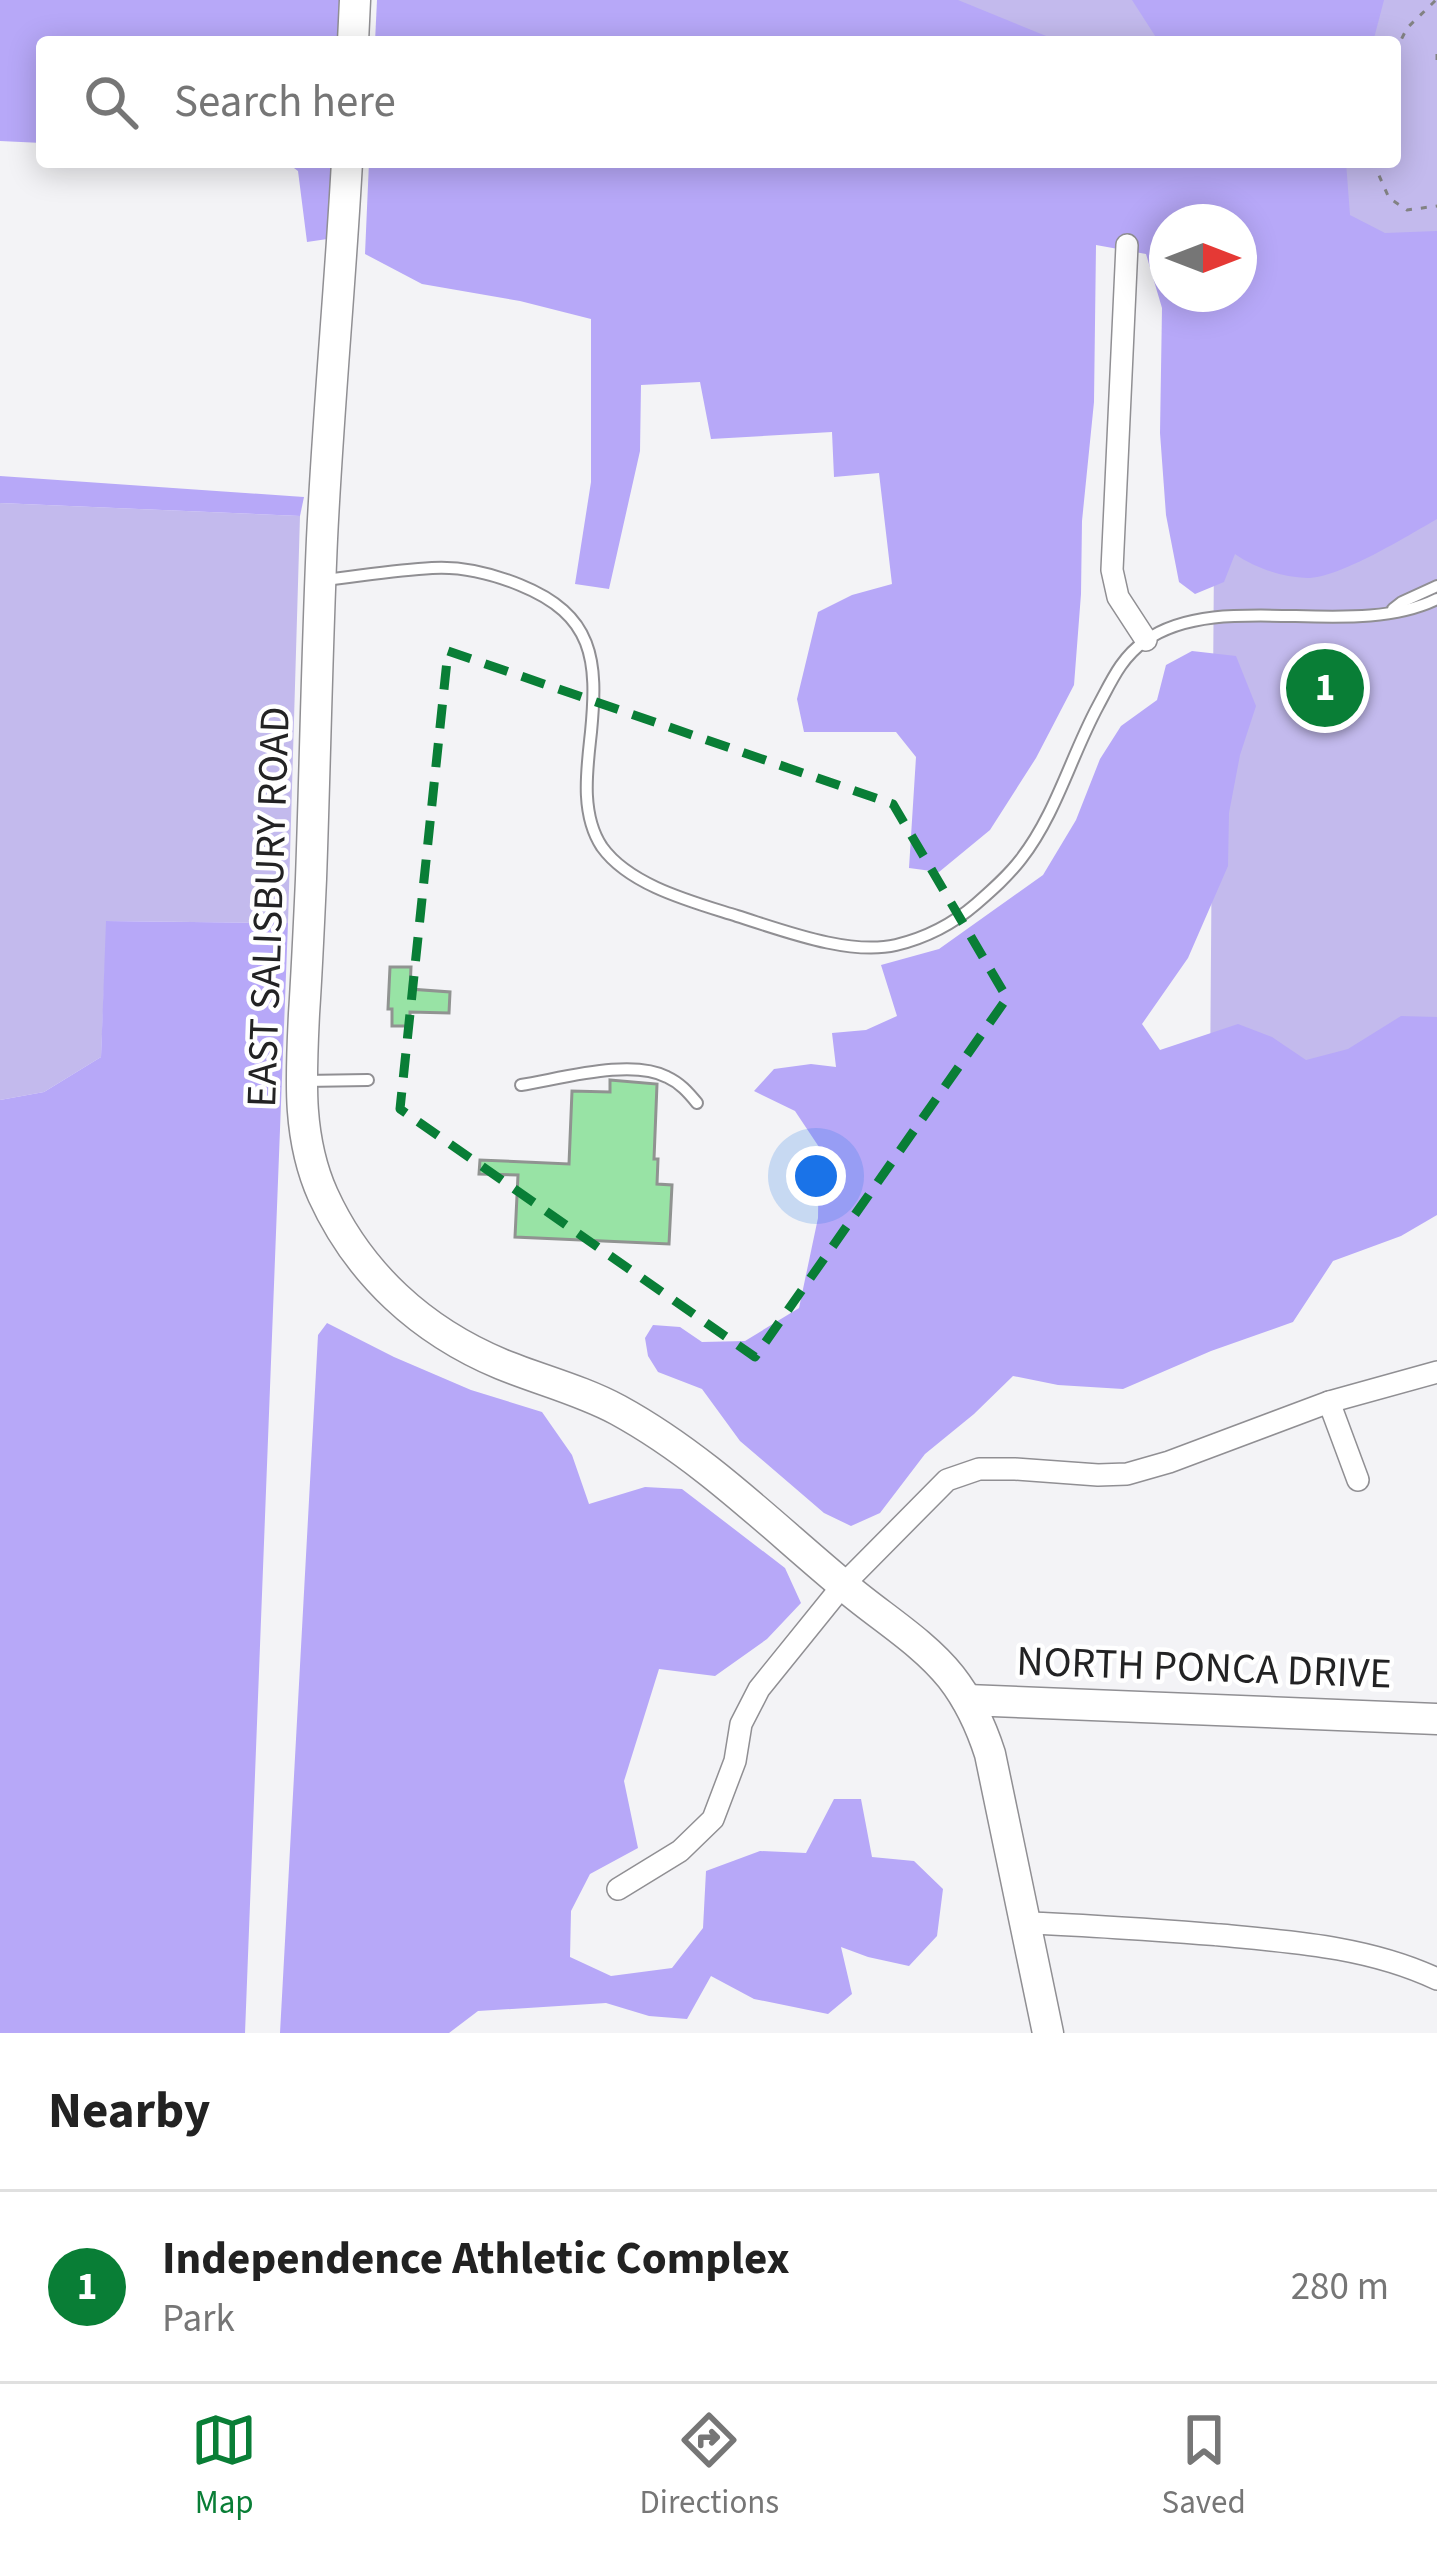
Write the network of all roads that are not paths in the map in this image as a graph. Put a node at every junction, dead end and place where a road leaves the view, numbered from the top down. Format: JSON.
{"nodes":[{"id":1,"x":355,"y":0,"type":"edge"},
{"id":2,"x":353,"y":36,"type":"edge"},
{"id":3,"x":346,"y":168,"type":"edge"},
{"id":4,"x":1127,"y":245,"type":"dead end"},
{"id":5,"x":321,"y":580,"type":"junction"},
{"id":6,"x":1437,"y":586,"type":"edge"},
{"id":7,"x":1437,"y":599,"type":"edge"},
{"id":8,"x":1391,"y":611,"type":"junction"},
{"id":9,"x":1146,"y":640,"type":"junction"},
{"id":10,"x":301,"y":1081,"type":"junction"},
{"id":11,"x":368,"y":1081,"type":"dead end"},
{"id":12,"x":521,"y":1085,"type":"dead end"},
{"id":13,"x":697,"y":1103,"type":"dead end"},
{"id":14,"x":1437,"y":1372,"type":"edge"},
{"id":15,"x":1328,"y":1402,"type":"junction"},
{"id":16,"x":1358,"y":1480,"type":"dead end"},
{"id":17,"x":843,"y":1585,"type":"junction"},
{"id":18,"x":967,"y":1700,"type":"junction"},
{"id":19,"x":1437,"y":1719,"type":"edge"},
{"id":20,"x":618,"y":1889,"type":"dead end"},
{"id":21,"x":1026,"y":1923,"type":"junction"},
{"id":22,"x":1437,"y":1979,"type":"edge"},
{"id":23,"x":1048,"y":2033,"type":"edge"}],
"edges":[{"from":1,"to":2,"type":"street"},
{"from":3,"to":5,"type":"street","name":"EAST SALISBURY ROAD"},
{"from":4,"to":9,"type":"street"},
{"from":5,"to":9,"type":"lane"},
{"from":5,"to":10,"type":"street","name":"EAST SALISBURY ROAD"},
{"from":6,"to":8,"type":"lane"},
{"from":7,"to":8,"type":"lane"},
{"from":8,"to":9,"type":"lane"},
{"from":10,"to":11,"type":"lane"},
{"from":10,"to":17,"type":"street","name":"EAST SALISBURY ROAD"},
{"from":12,"to":13,"type":"lane"},
{"from":14,"to":15,"type":"street"},
{"from":15,"to":16,"type":"street"},
{"from":15,"to":17,"type":"street"},
{"from":17,"to":18,"type":"street","name":"EAST SALISBURY ROAD"},
{"from":17,"to":20,"type":"street"},
{"from":18,"to":19,"type":"street","name":"NORTH PONCA DRIVE"},
{"from":18,"to":21,"type":"street","name":"EAST SALISBURY ROAD"},
{"from":21,"to":22,"type":"street"},
{"from":21,"to":23,"type":"street","name":"EAST SALISBURY ROAD"}]}
